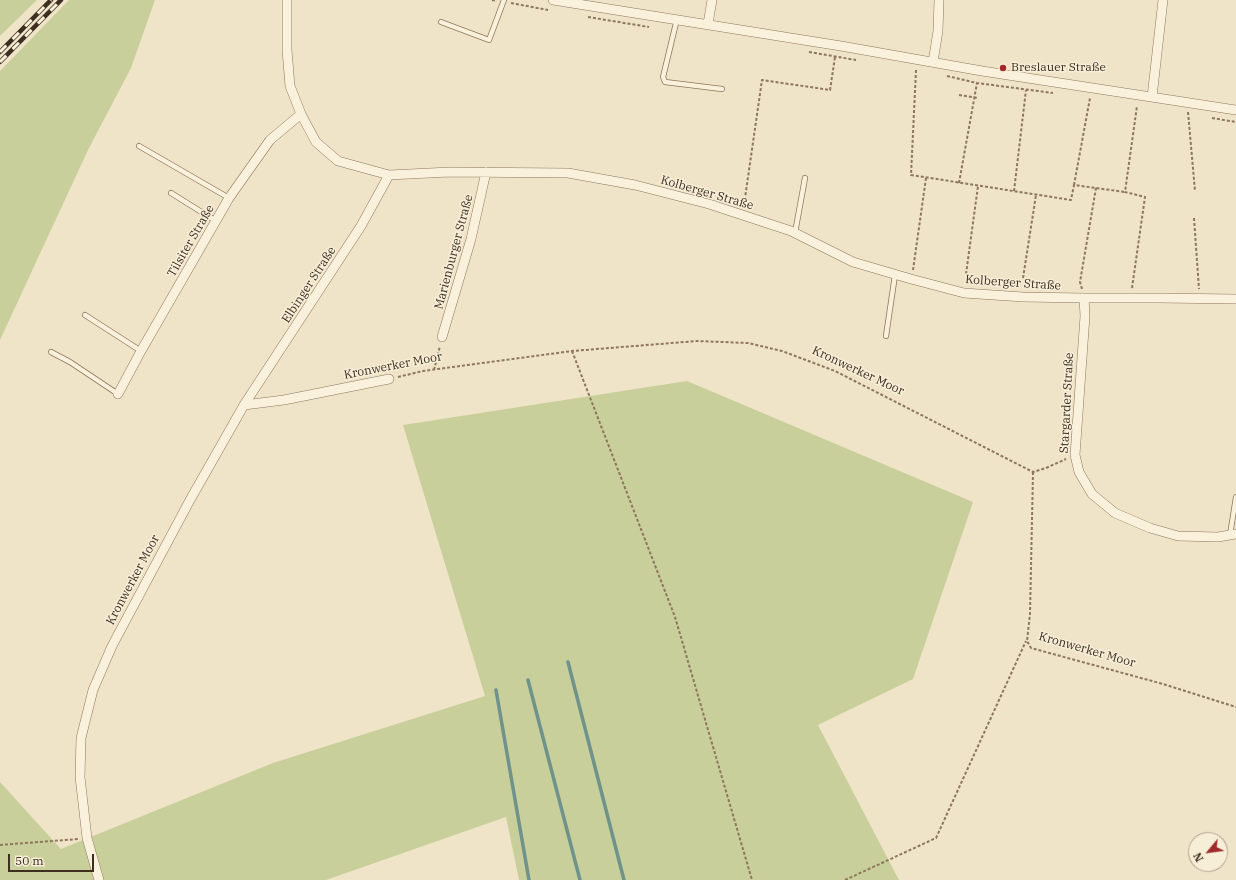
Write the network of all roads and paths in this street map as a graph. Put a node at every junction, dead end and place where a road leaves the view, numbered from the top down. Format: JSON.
{"nodes":[{"id":1,"x":287,"y":0,"type":"edge"},
{"id":2,"x":504,"y":0,"type":"edge"},
{"id":3,"x":553,"y":0,"type":"edge"},
{"id":4,"x":712,"y":0,"type":"edge"},
{"id":5,"x":940,"y":0,"type":"edge"},
{"id":6,"x":1163,"y":0,"type":"edge"},
{"id":7,"x":677,"y":20,"type":"junction"},
{"id":8,"x":441,"y":22,"type":"dead end"},
{"id":9,"x":708,"y":24,"type":"junction"},
{"id":10,"x":835,"y":57,"type":"dead end"},
{"id":11,"x":933,"y":62,"type":"junction"},
{"id":12,"x":916,"y":70,"type":"dead end"},
{"id":13,"x":722,"y":90,"type":"dead end"},
{"id":14,"x":1026,"y":90,"type":"junction"},
{"id":15,"x":1053,"y":94,"type":"dead end"},
{"id":16,"x":959,"y":95,"type":"dead end"},
{"id":17,"x":1084,"y":97,"type":"dead end"},
{"id":18,"x":1152,"y":97,"type":"junction"},
{"id":19,"x":974,"y":98,"type":"junction"},
{"id":20,"x":978,"y":98,"type":"dead end"},
{"id":21,"x":1090,"y":98,"type":"junction"},
{"id":22,"x":1096,"y":99,"type":"dead end"},
{"id":23,"x":1190,"y":103,"type":"junction"},
{"id":24,"x":1130,"y":105,"type":"dead end"},
{"id":25,"x":1236,"y":110,"type":"edge"},
{"id":26,"x":301,"y":114,"type":"junction"},
{"id":27,"x":139,"y":146,"type":"dead end"},
{"id":28,"x":486,"y":172,"type":"junction"},
{"id":29,"x":389,"y":174,"type":"junction"},
{"id":30,"x":805,"y":178,"type":"dead end"},
{"id":31,"x":926,"y":178,"type":"junction"},
{"id":32,"x":959,"y":183,"type":"junction"},
{"id":33,"x":1074,"y":185,"type":"junction"},
{"id":34,"x":978,"y":186,"type":"junction"},
{"id":35,"x":1096,"y":188,"type":"junction"},
{"id":36,"x":1014,"y":191,"type":"junction"},
{"id":37,"x":1194,"y":191,"type":"dead end"},
{"id":38,"x":1125,"y":192,"type":"junction"},
{"id":39,"x":171,"y":193,"type":"dead end"},
{"id":40,"x":1036,"y":194,"type":"junction"},
{"id":41,"x":230,"y":198,"type":"junction"},
{"id":42,"x":743,"y":215,"type":"junction"},
{"id":43,"x":1194,"y":218,"type":"dead end"},
{"id":44,"x":216,"y":221,"type":"junction"},
{"id":45,"x":795,"y":233,"type":"junction"},
{"id":46,"x":966,"y":274,"type":"dead end"},
{"id":47,"x":895,"y":275,"type":"junction"},
{"id":48,"x":1022,"y":278,"type":"dead end"},
{"id":49,"x":911,"y":279,"type":"junction"},
{"id":50,"x":1084,"y":298,"type":"junction"},
{"id":51,"x":1130,"y":298,"type":"junction"},
{"id":52,"x":1200,"y":298,"type":"junction"},
{"id":53,"x":1236,"y":299,"type":"edge"},
{"id":54,"x":85,"y":315,"type":"dead end"},
{"id":55,"x":886,"y":336,"type":"dead end"},
{"id":56,"x":442,"y":337,"type":"joint"},
{"id":57,"x":141,"y":351,"type":"junction"},
{"id":58,"x":572,"y":351,"type":"junction"},
{"id":59,"x":52,"y":352,"type":"dead end"},
{"id":60,"x":434,"y":370,"type":"junction"},
{"id":61,"x":389,"y":379,"type":"joint"},
{"id":62,"x":118,"y":394,"type":"joint"},
{"id":63,"x":244,"y":405,"type":"junction"},
{"id":64,"x":1075,"y":455,"type":"junction"},
{"id":65,"x":1033,"y":472,"type":"junction"},
{"id":66,"x":1236,"y":497,"type":"edge"},
{"id":67,"x":1233,"y":534,"type":"edge"},
{"id":68,"x":1027,"y":640,"type":"junction"},
{"id":69,"x":1236,"y":708,"type":"edge"},
{"id":70,"x":87,"y":838,"type":"junction"},
{"id":71,"x":0,"y":845,"type":"edge"},
{"id":72,"x":99,"y":880,"type":"edge"},
{"id":73,"x":752,"y":880,"type":"edge"},
{"id":74,"x":845,"y":880,"type":"edge"}],
"edges":[{"from":1,"to":26,"type":"street","name":"Kolberger Straße"},
{"from":2,"to":8,"type":"lane"},
{"from":3,"to":7,"type":"street"},
{"from":4,"to":9,"type":"street"},
{"from":5,"to":11,"type":"street"},
{"from":6,"to":18,"type":"street"},
{"from":7,"to":9,"type":"street"},
{"from":7,"to":13,"type":"lane"},
{"from":9,"to":11,"type":"street"},
{"from":10,"to":42,"type":"path"},
{"from":11,"to":18,"type":"street"},
{"from":12,"to":31,"type":"path"},
{"from":14,"to":15,"type":"path"},
{"from":14,"to":19,"type":"path"},
{"from":14,"to":36,"type":"path"},
{"from":16,"to":19,"type":"path"},
{"from":17,"to":21,"type":"path"},
{"from":18,"to":23,"type":"street"},
{"from":19,"to":20,"type":"path"},
{"from":19,"to":32,"type":"path"},
{"from":21,"to":22,"type":"path"},
{"from":21,"to":33,"type":"path"},
{"from":23,"to":25,"type":"street"},
{"from":23,"to":37,"type":"path"},
{"from":24,"to":38,"type":"path"},
{"from":26,"to":29,"type":"street","name":"Kolberger Straße"},
{"from":26,"to":41,"type":"street","name":"Tilsiter Straße"},
{"from":27,"to":41,"type":"lane"},
{"from":28,"to":29,"type":"street","name":"Kolberger Straße"},
{"from":28,"to":42,"type":"street","name":"Kolberger Straße"},
{"from":28,"to":56,"type":"street","name":"Marienburger Straße"},
{"from":29,"to":63,"type":"street","name":"Elbinger Straße"},
{"from":30,"to":45,"type":"lane"},
{"from":31,"to":32,"type":"path"},
{"from":31,"to":49,"type":"path"},
{"from":32,"to":34,"type":"path"},
{"from":33,"to":35,"type":"path"},
{"from":33,"to":40,"type":"path"},
{"from":34,"to":36,"type":"path"},
{"from":34,"to":46,"type":"path"},
{"from":35,"to":38,"type":"path"},
{"from":35,"to":50,"type":"path"},
{"from":36,"to":40,"type":"path"},
{"from":38,"to":51,"type":"path"},
{"from":39,"to":44,"type":"lane"},
{"from":40,"to":48,"type":"path"},
{"from":41,"to":44,"type":"street","name":"Tilsiter Straße"},
{"from":42,"to":45,"type":"street","name":"Kolberger Straße"},
{"from":43,"to":52,"type":"path"},
{"from":44,"to":57,"type":"street","name":"Tilsiter Straße"},
{"from":45,"to":47,"type":"street","name":"Kolberger Straße"},
{"from":47,"to":49,"type":"street","name":"Kolberger Straße"},
{"from":47,"to":55,"type":"lane"},
{"from":49,"to":50,"type":"street","name":"Kolberger Straße"},
{"from":50,"to":51,"type":"street","name":"Kolberger Straße"},
{"from":50,"to":64,"type":"street","name":"Stargarder Straße"},
{"from":51,"to":52,"type":"street","name":"Kolberger Straße"},
{"from":52,"to":53,"type":"street","name":"Kolberger Straße"},
{"from":54,"to":57,"type":"lane"},
{"from":56,"to":60,"type":"path"},
{"from":57,"to":62,"type":"street","name":"Tilsiter Straße"},
{"from":58,"to":60,"type":"path","name":"Kronwerker Moor"},
{"from":58,"to":65,"type":"path","name":"Kronwerker Moor"},
{"from":58,"to":73,"type":"path"},
{"from":59,"to":62,"type":"lane"},
{"from":60,"to":61,"type":"path","name":"Kronwerker Moor"},
{"from":61,"to":63,"type":"street","name":"Kronwerker Moor"},
{"from":63,"to":70,"type":"street","name":"Kronwerker Moor"},
{"from":64,"to":65,"type":"path"},
{"from":64,"to":67,"type":"street","name":"Stargarder Straße"},
{"from":65,"to":68,"type":"path","name":"Kronwerker Moor"},
{"from":66,"to":67,"type":"lane"},
{"from":68,"to":69,"type":"path","name":"Kronwerker Moor"},
{"from":68,"to":74,"type":"path"},
{"from":70,"to":71,"type":"path"},
{"from":70,"to":72,"type":"street","name":"Kronwerker Moor"}]}
